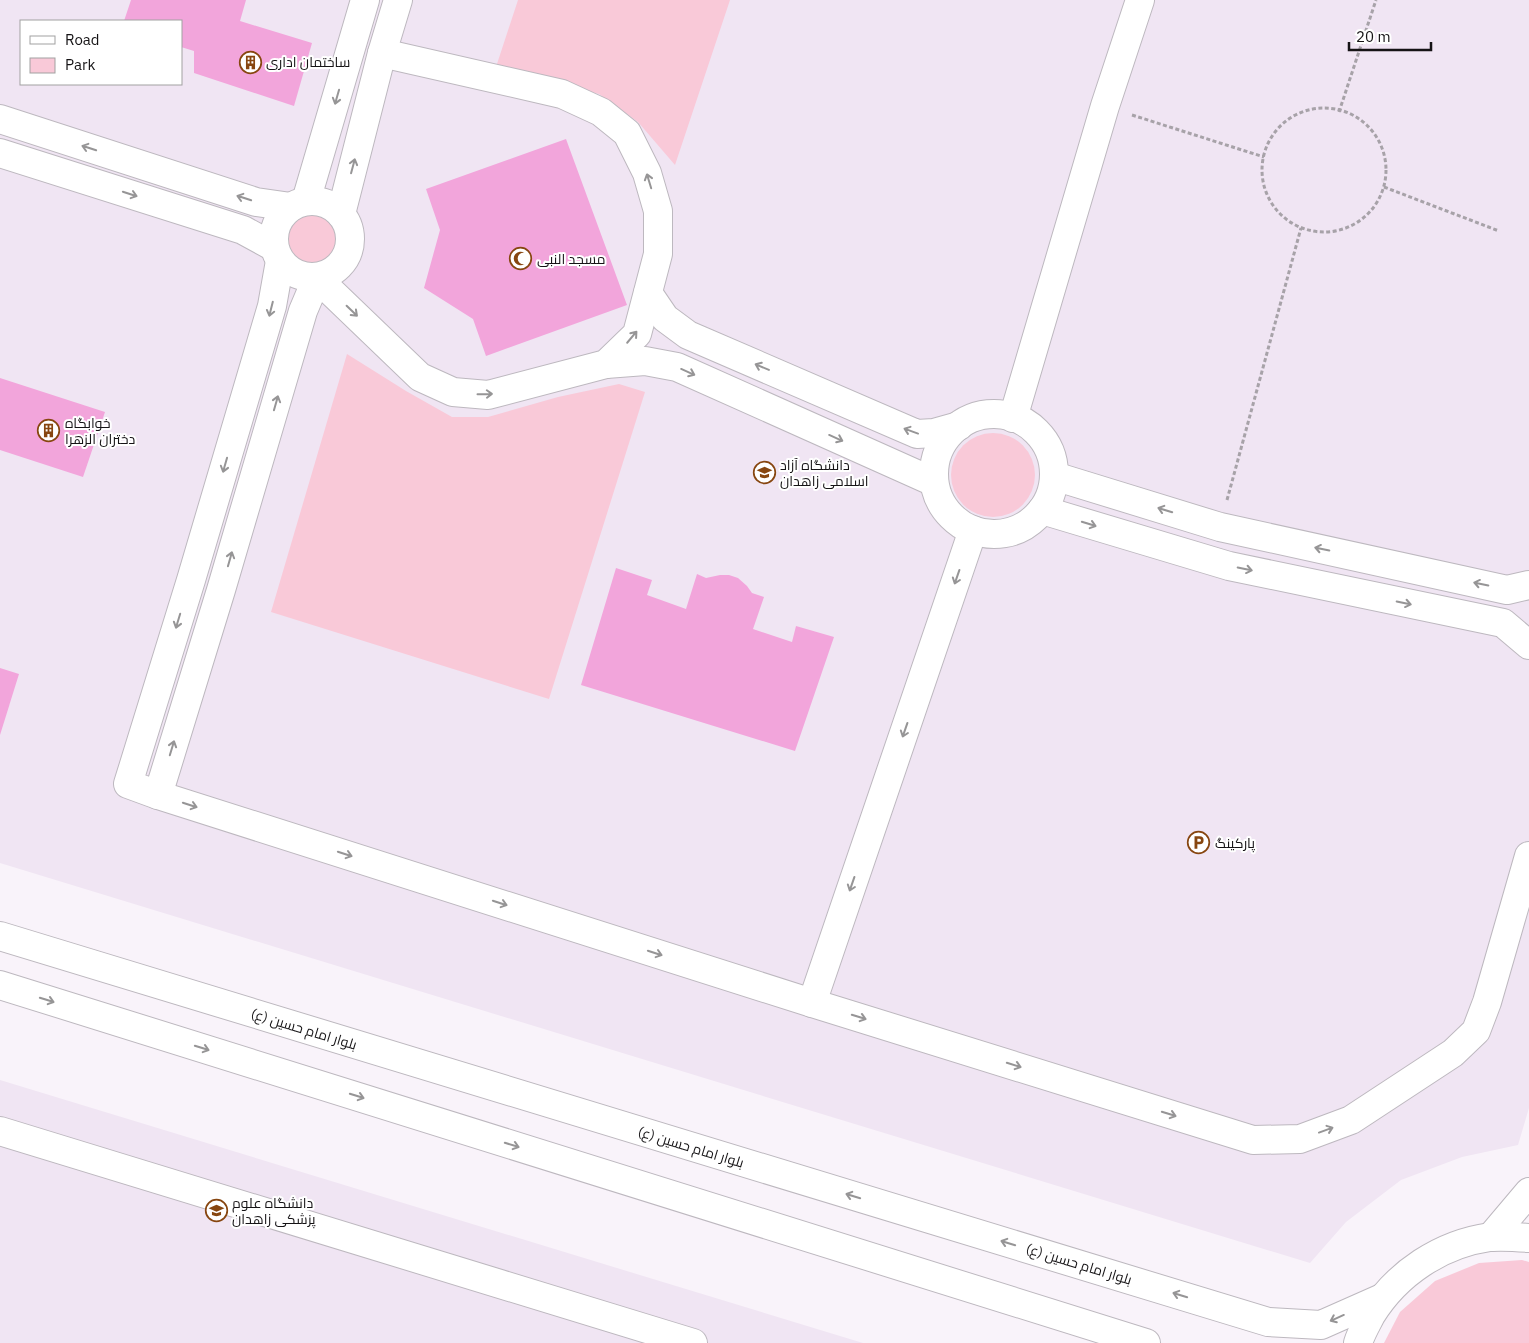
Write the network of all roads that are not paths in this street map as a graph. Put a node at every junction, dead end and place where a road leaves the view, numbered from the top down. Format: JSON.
{"nodes":[{"id":1,"x":365,"y":0,"type":"edge"},
{"id":2,"x":398,"y":0,"type":"edge"},
{"id":3,"x":1140,"y":0,"type":"edge"},
{"id":4,"x":382,"y":53,"type":"junction"},
{"id":5,"x":0,"y":119,"type":"edge"},
{"id":6,"x":0,"y":153,"type":"edge"},
{"id":7,"x":299,"y":204,"type":"junction"},
{"id":8,"x":341,"y":214,"type":"junction"},
{"id":9,"x":277,"y":254,"type":"junction"},
{"id":10,"x":317,"y":278,"type":"junction"},
{"id":11,"x":648,"y":292,"type":"junction"},
{"id":12,"x":606,"y":364,"type":"junction"},
{"id":13,"x":1013,"y":418,"type":"junction"},
{"id":14,"x":959,"y":426,"type":"junction"},
{"id":15,"x":1054,"y":476,"type":"junction"},
{"id":16,"x":934,"y":482,"type":"junction"},
{"id":17,"x":1042,"y":510,"type":"junction"},
{"id":18,"x":973,"y":530,"type":"junction"},
{"id":19,"x":191,"y":580,"type":"junction"},
{"id":20,"x":1529,"y":585,"type":"edge"},
{"id":21,"x":221,"y":590,"type":"junction"},
{"id":22,"x":1529,"y":645,"type":"edge"},
{"id":23,"x":158,"y":795,"type":"junction"},
{"id":24,"x":1529,"y":856,"type":"edge"},
{"id":25,"x":0,"y":936,"type":"edge"},
{"id":26,"x":0,"y":985,"type":"edge"},
{"id":27,"x":812,"y":1003,"type":"junction"},
{"id":28,"x":0,"y":1131,"type":"edge"},
{"id":29,"x":1529,"y":1192,"type":"edge"},
{"id":30,"x":1491,"y":1237,"type":"junction"},
{"id":31,"x":1529,"y":1238,"type":"edge"},
{"id":32,"x":1382,"y":1298,"type":"junction"},
{"id":33,"x":693,"y":1343,"type":"edge"},
{"id":34,"x":1146,"y":1343,"type":"edge"},
{"id":35,"x":1358,"y":1343,"type":"edge"}],
"edges":[{"from":1,"to":7,"type":"main road","one_way":true},
{"from":2,"to":4,"type":"main road"},
{"from":3,"to":13,"type":"main road"},
{"from":8,"to":4,"type":"main road","one_way":true},
{"from":11,"to":4,"type":"main road","one_way":true},
{"from":7,"to":5,"type":"main road","one_way":true},
{"from":6,"to":9,"type":"main road","one_way":true},
{"from":7,"to":8,"type":"main road"},
{"from":7,"to":9,"type":"main road"},
{"from":8,"to":10,"type":"main road"},
{"from":9,"to":10,"type":"main road"},
{"from":9,"to":19,"type":"main road","one_way":true},
{"from":10,"to":12,"type":"main road","one_way":true},
{"from":21,"to":10,"type":"main road","one_way":true},
{"from":12,"to":11,"type":"main road","one_way":true},
{"from":14,"to":11,"type":"main road","one_way":true},
{"from":12,"to":16,"type":"main road","one_way":true},
{"from":13,"to":14,"type":"main road"},
{"from":13,"to":15,"type":"main road"},
{"from":14,"to":16,"type":"main road"},
{"from":15,"to":17,"type":"main road"},
{"from":20,"to":15,"type":"main road","one_way":true},
{"from":16,"to":18,"type":"main road"},
{"from":17,"to":18,"type":"main road"},
{"from":17,"to":22,"type":"main road","one_way":true},
{"from":18,"to":27,"type":"main road","one_way":true},
{"from":19,"to":21,"type":"main road"},
{"from":19,"to":23,"type":"main road","one_way":true},
{"from":23,"to":21,"type":"main road","one_way":true},
{"from":23,"to":27,"type":"main road","one_way":true},
{"from":27,"to":24,"type":"main road","one_way":true},
{"from":32,"to":25,"type":"main road","name":"بلوار امام حسین (ع)","one_way":true},
{"from":26,"to":34,"type":"main road","one_way":true},
{"from":28,"to":33,"type":"main road"},
{"from":29,"to":30,"type":"main road"},
{"from":30,"to":31,"type":"main road"},
{"from":30,"to":32,"type":"main road"},
{"from":32,"to":35,"type":"main road"}]}
